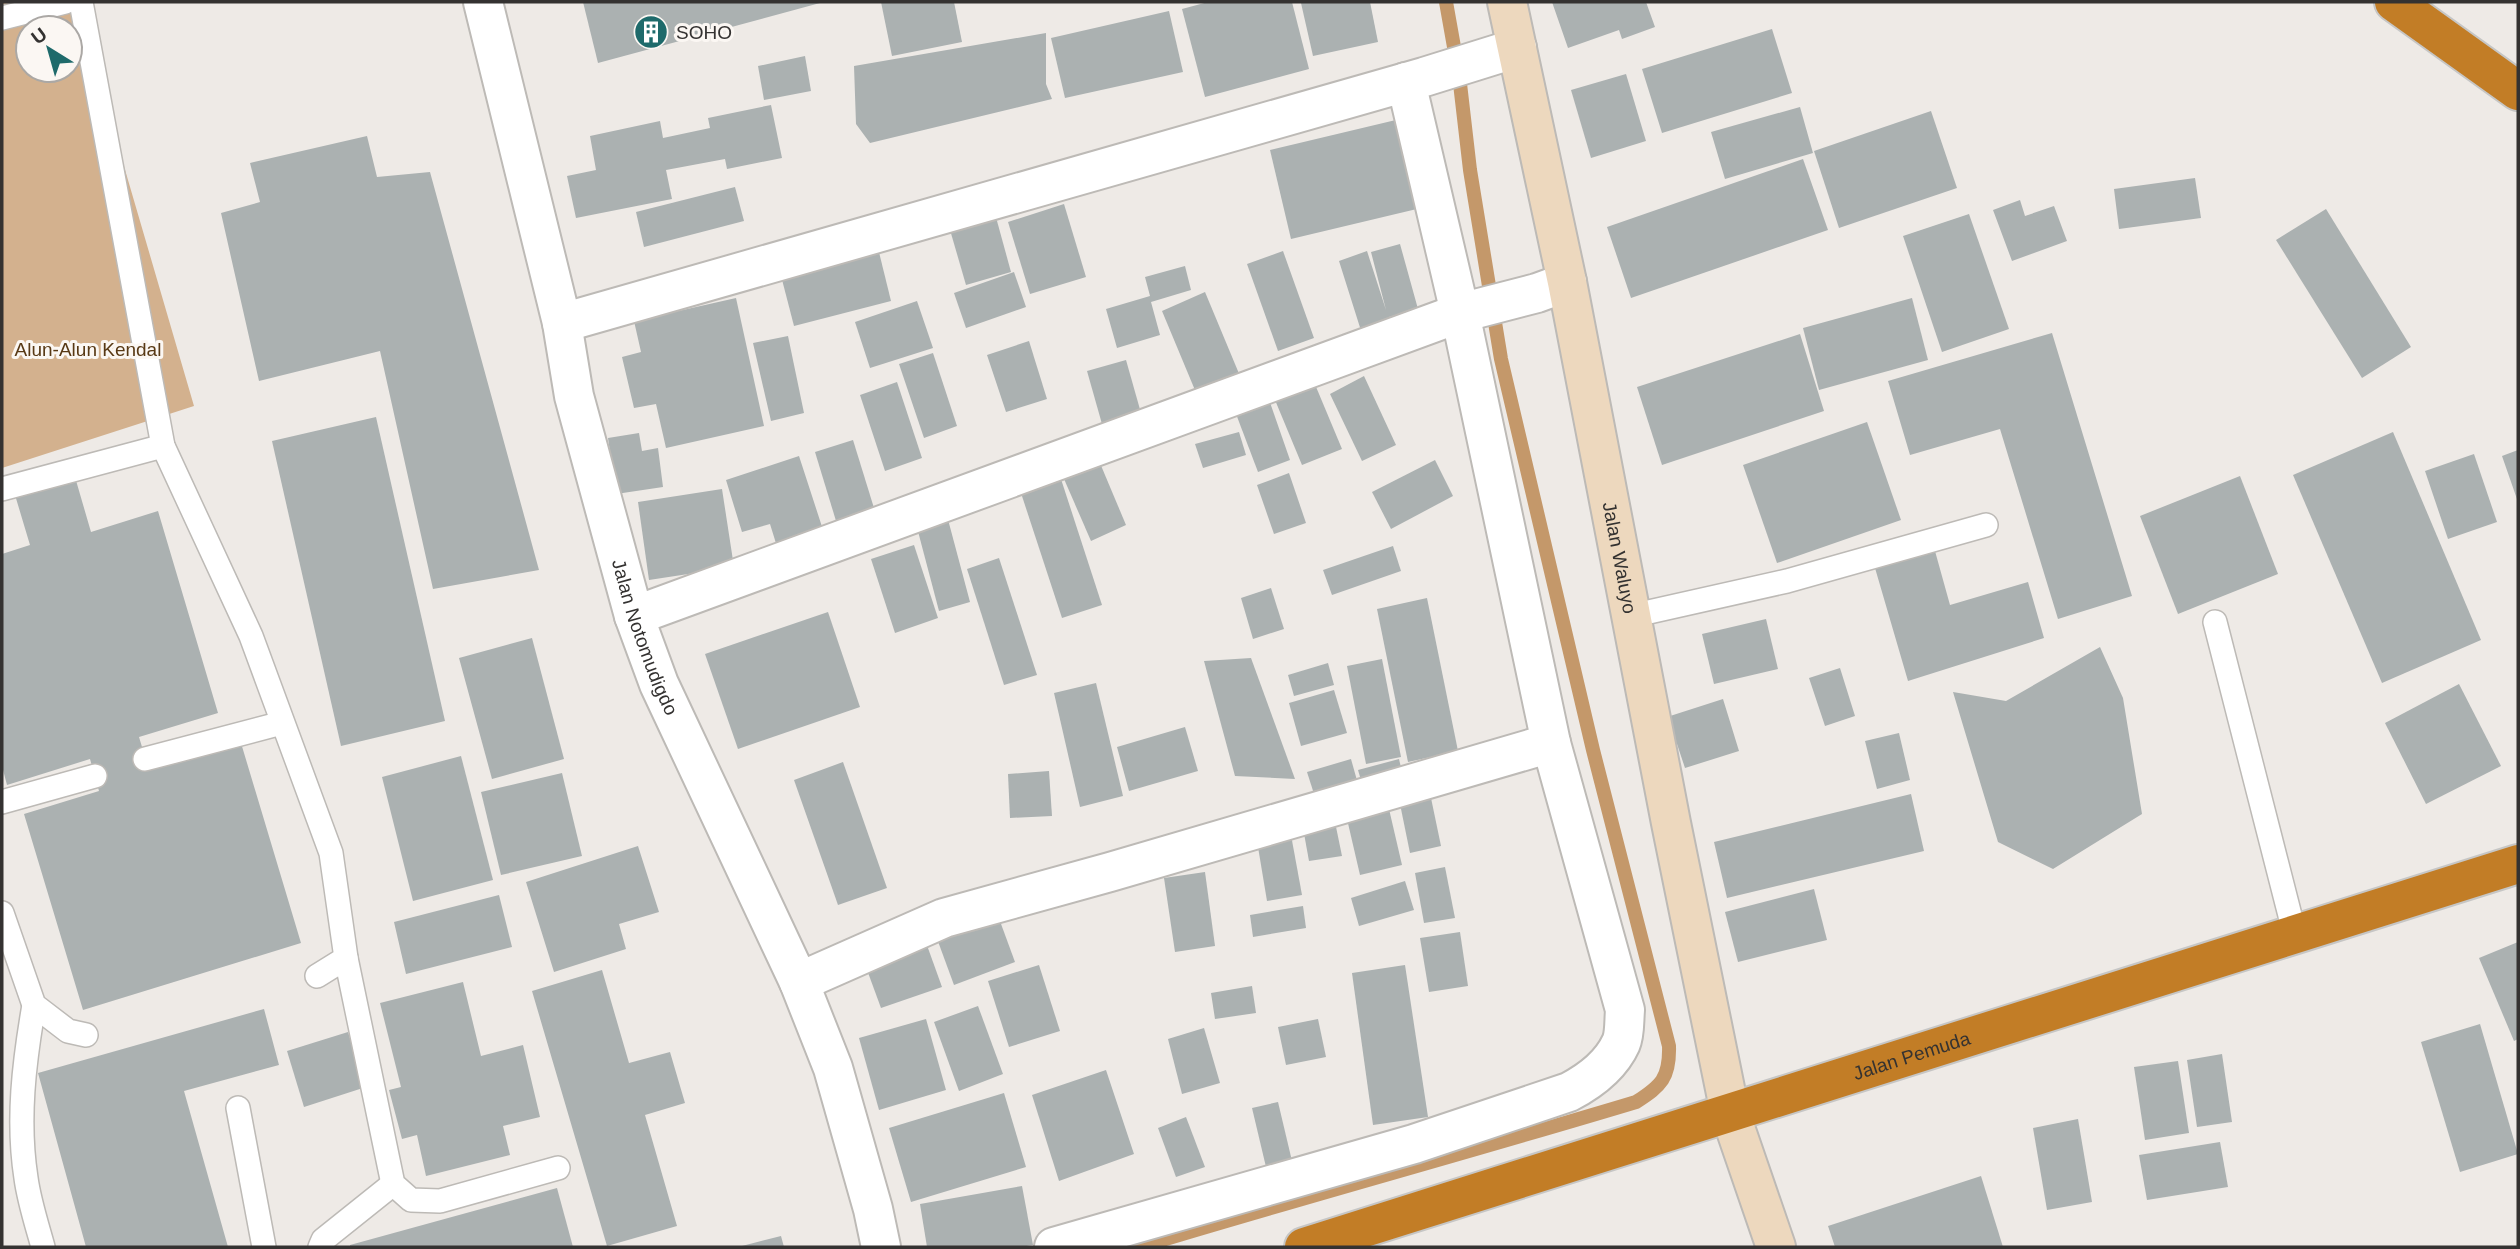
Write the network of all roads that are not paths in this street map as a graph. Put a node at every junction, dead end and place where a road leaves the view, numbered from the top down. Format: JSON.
{"nodes":[{"id":1,"x":65,"y":2,"type":"edge"},
{"id":2,"x":81,"y":2,"type":"edge"},
{"id":3,"x":483,"y":2,"type":"edge"},
{"id":4,"x":1507,"y":2,"type":"edge"},
{"id":5,"x":2394,"y":2,"type":"edge"},
{"id":6,"x":2,"y":18,"type":"edge"},
{"id":7,"x":1502,"y":52,"type":"junction"},
{"id":8,"x":1415,"y":80,"type":"junction"},
{"id":9,"x":2518,"y":91,"type":"edge"},
{"id":10,"x":1552,"y":287,"type":"junction"},
{"id":11,"x":1469,"y":311,"type":"junction"},
{"id":12,"x":562,"y":323,"type":"junction"},
{"id":13,"x":163,"y":446,"type":"junction"},
{"id":14,"x":2,"y":489,"type":"edge"},
{"id":15,"x":1986,"y":525,"type":"dead end"},
{"id":16,"x":634,"y":616,"type":"junction"},
{"id":17,"x":1631,"y":616,"type":"junction"},
{"id":18,"x":2215,"y":622,"type":"dead end"},
{"id":19,"x":282,"y":723,"type":"junction"},
{"id":20,"x":1551,"y":743,"type":"junction"},
{"id":21,"x":145,"y":759,"type":"dead end"},
{"id":22,"x":94,"y":776,"type":"dead end"},
{"id":23,"x":2,"y":802,"type":"edge"},
{"id":24,"x":2518,"y":864,"type":"edge"},
{"id":25,"x":2,"y":914,"type":"edge"},
{"id":26,"x":2295,"y":935,"type":"junction"},
{"id":27,"x":346,"y":958,"type":"junction"},
{"id":28,"x":317,"y":976,"type":"dead end"},
{"id":29,"x":799,"y":982,"type":"junction"},
{"id":30,"x":34,"y":1005,"type":"junction"},
{"id":31,"x":86,"y":1035,"type":"dead end"},
{"id":32,"x":238,"y":1108,"type":"dead end"},
{"id":33,"x":1730,"y":1113,"type":"junction"},
{"id":34,"x":558,"y":1168,"type":"dead end"},
{"id":35,"x":393,"y":1184,"type":"junction"},
{"id":36,"x":43,"y":1247,"type":"edge"},
{"id":37,"x":264,"y":1247,"type":"edge"},
{"id":38,"x":320,"y":1247,"type":"edge"},
{"id":39,"x":881,"y":1247,"type":"edge"},
{"id":40,"x":1054,"y":1247,"type":"edge"},
{"id":41,"x":1304,"y":1247,"type":"edge"},
{"id":42,"x":1776,"y":1247,"type":"edge"}],
"edges":[{"from":1,"to":6,"type":"lane"},
{"from":2,"to":13,"type":"lane"},
{"from":3,"to":12,"type":"street","name":"Jalan Notomudigdo"},
{"from":4,"to":7,"type":"street","name":"Jalan Waluyo"},
{"from":5,"to":9,"type":"highway"},
{"from":7,"to":8,"type":"street"},
{"from":7,"to":10,"type":"street","name":"Jalan Waluyo"},
{"from":8,"to":11,"type":"street"},
{"from":8,"to":12,"type":"street"},
{"from":10,"to":11,"type":"street"},
{"from":10,"to":17,"type":"street","name":"Jalan Waluyo"},
{"from":11,"to":16,"type":"street"},
{"from":11,"to":20,"type":"street"},
{"from":12,"to":16,"type":"street","name":"Jalan Notomudigdo"},
{"from":13,"to":14,"type":"lane"},
{"from":13,"to":19,"type":"lane"},
{"from":15,"to":17,"type":"lane"},
{"from":16,"to":29,"type":"street","name":"Jalan Notomudigdo"},
{"from":17,"to":33,"type":"street","name":"Jalan Waluyo"},
{"from":18,"to":26,"type":"lane"},
{"from":19,"to":21,"type":"lane"},
{"from":19,"to":27,"type":"lane"},
{"from":20,"to":29,"type":"street"},
{"from":20,"to":40,"type":"street"},
{"from":22,"to":23,"type":"lane"},
{"from":24,"to":26,"type":"highway","name":"Jalan Pemuda"},
{"from":25,"to":30,"type":"lane"},
{"from":26,"to":33,"type":"highway","name":"Jalan Pemuda"},
{"from":27,"to":28,"type":"lane"},
{"from":27,"to":35,"type":"lane"},
{"from":29,"to":39,"type":"street","name":"Jalan Notomudigdo"},
{"from":30,"to":31,"type":"lane"},
{"from":30,"to":36,"type":"lane"},
{"from":32,"to":37,"type":"lane"},
{"from":33,"to":41,"type":"highway","name":"Jalan Pemuda"},
{"from":33,"to":42,"type":"street","name":"Jalan Waluyo"},
{"from":34,"to":35,"type":"lane"},
{"from":35,"to":38,"type":"lane"}]}
